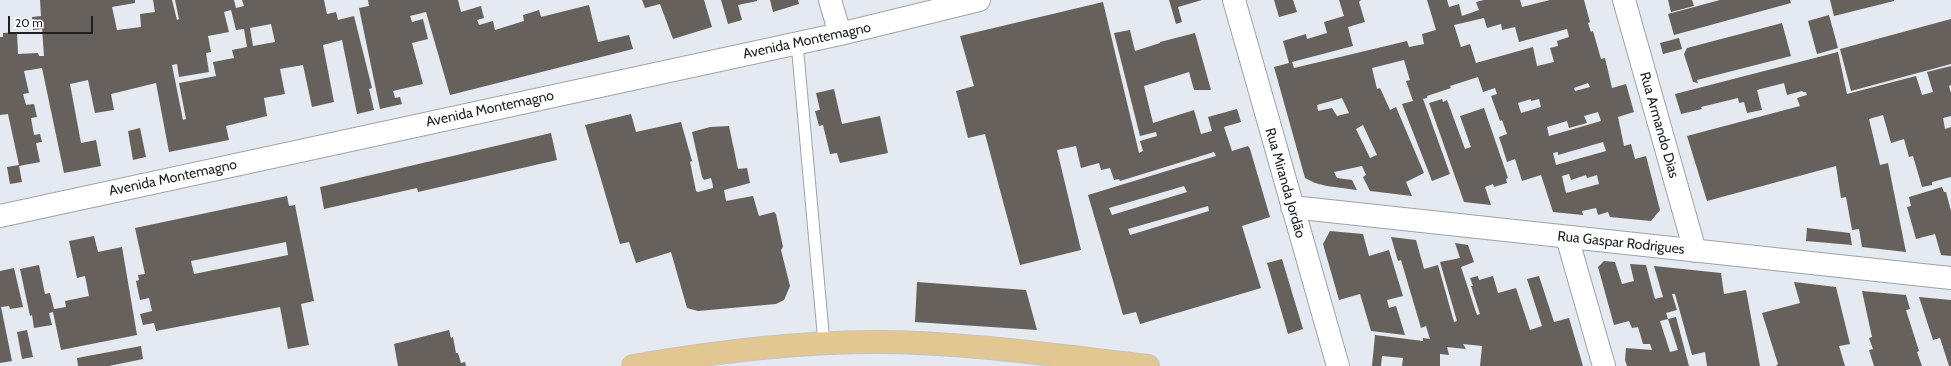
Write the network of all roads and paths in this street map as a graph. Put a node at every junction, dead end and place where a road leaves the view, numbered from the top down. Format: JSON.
{"nodes":[{"id":1,"x":830,"y":0,"type":"edge"},
{"id":2,"x":979,"y":0,"type":"edge"},
{"id":3,"x":1234,"y":0,"type":"edge"},
{"id":4,"x":1624,"y":0,"type":"edge"},
{"id":5,"x":840,"y":34,"type":"junction"},
{"id":6,"x":797,"y":43,"type":"junction"},
{"id":7,"x":1292,"y":207,"type":"junction"},
{"id":8,"x":0,"y":216,"type":"edge"},
{"id":9,"x":1567,"y":237,"type":"junction"},
{"id":10,"x":1695,"y":251,"type":"junction"},
{"id":11,"x":1951,"y":278,"type":"edge"},
{"id":12,"x":824,"y":344,"type":"junction"},
{"id":13,"x":633,"y":366,"type":"edge"},
{"id":14,"x":1148,"y":366,"type":"edge"},
{"id":15,"x":1338,"y":366,"type":"edge"},
{"id":16,"x":1604,"y":366,"type":"edge"}],
"edges":[{"from":1,"to":5,"type":"street"},
{"from":2,"to":5,"type":"street","name":"Avenida Montemagno"},
{"from":3,"to":7,"type":"street","name":"Rua Miranda Jordão"},
{"from":4,"to":10,"type":"street","name":"Rua Armando Dias"},
{"from":5,"to":6,"type":"street","name":"Avenida Montemagno"},
{"from":6,"to":8,"type":"street","name":"Avenida Montemagno"},
{"from":6,"to":12,"type":"lane"},
{"from":7,"to":9,"type":"street","name":"Rua Gaspar Rodrigues"},
{"from":7,"to":15,"type":"street","name":"Rua Miranda Jordão"},
{"from":9,"to":10,"type":"street","name":"Rua Gaspar Rodrigues"},
{"from":9,"to":16,"type":"street"},
{"from":10,"to":11,"type":"street","name":"Rua Gaspar Rodrigues"},
{"from":12,"to":13,"type":"main road"},
{"from":12,"to":14,"type":"main road"}]}
